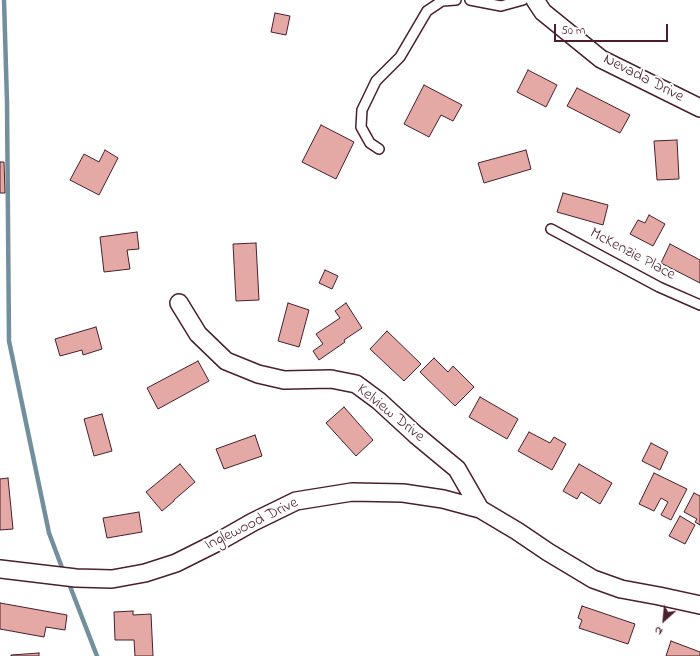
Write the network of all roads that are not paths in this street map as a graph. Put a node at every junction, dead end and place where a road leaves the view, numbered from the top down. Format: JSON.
{"nodes":[{"id":1,"x":456,"y":0,"type":"edge"},
{"id":2,"x":470,"y":0,"type":"edge"},
{"id":3,"x":523,"y":0,"type":"edge"},
{"id":4,"x":535,"y":0,"type":"edge"},
{"id":5,"x":700,"y":108,"type":"edge"},
{"id":6,"x":379,"y":149,"type":"dead end"},
{"id":7,"x":551,"y":229,"type":"dead end"},
{"id":8,"x":179,"y":303,"type":"dead end"},
{"id":9,"x":700,"y":305,"type":"edge"},
{"id":10,"x":480,"y":509,"type":"junction"},
{"id":11,"x":0,"y":569,"type":"edge"},
{"id":12,"x":700,"y":605,"type":"edge"}],
"edges":[{"from":1,"to":6,"type":"lane"},
{"from":2,"to":3,"type":"lane"},
{"from":4,"to":5,"type":"street","name":"Nevada Drive"},
{"from":7,"to":9,"type":"lane","name":"McKenzie Place"},
{"from":8,"to":10,"type":"street","name":"Kelview Drive"},
{"from":10,"to":11,"type":"street","name":"Inglewood Drive"},
{"from":10,"to":12,"type":"street","name":"Inglewood Drive"}]}
